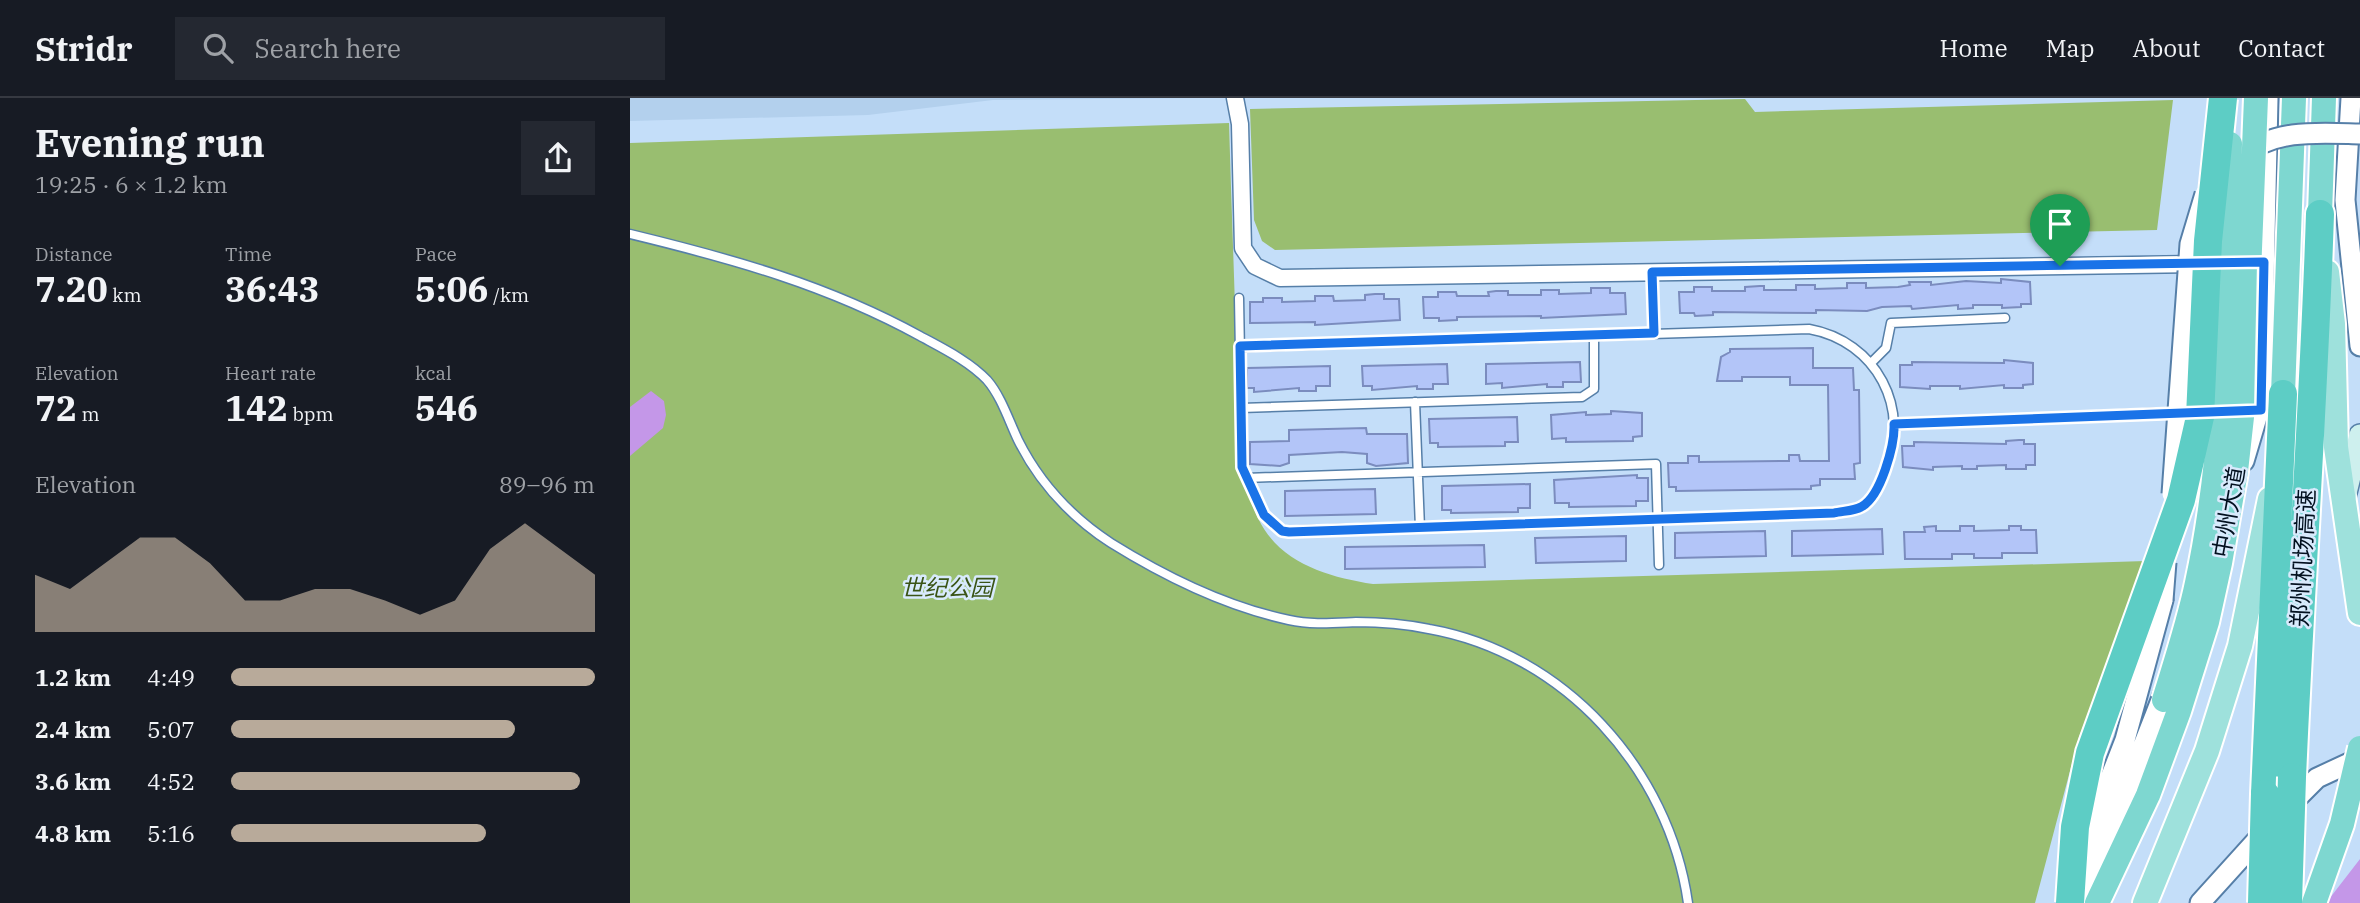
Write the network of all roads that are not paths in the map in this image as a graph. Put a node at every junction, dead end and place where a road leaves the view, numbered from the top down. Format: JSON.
{"nodes":[{"id":1,"x":1235,"y":98,"type":"edge"},
{"id":2,"x":2223,"y":98,"type":"edge"},
{"id":3,"x":2229,"y":98,"type":"edge"},
{"id":4,"x":2256,"y":98,"type":"edge"},
{"id":5,"x":2268,"y":98,"type":"edge"},
{"id":6,"x":2294,"y":98,"type":"edge"},
{"id":7,"x":2324,"y":98,"type":"edge"},
{"id":8,"x":2351,"y":98,"type":"edge"},
{"id":9,"x":2360,"y":134,"type":"edge"},
{"id":10,"x":2320,"y":214,"type":"junction"},
{"id":11,"x":630,"y":234,"type":"edge"},
{"id":12,"x":2264,"y":262,"type":"junction"},
{"id":13,"x":1652,"y":272,"type":"junction"},
{"id":14,"x":1239,"y":298,"type":"dead end"},
{"id":15,"x":2005,"y":318,"type":"dead end"},
{"id":16,"x":1654,"y":333,"type":"junction"},
{"id":17,"x":1594,"y":335,"type":"junction"},
{"id":18,"x":1240,"y":346,"type":"junction"},
{"id":19,"x":2360,"y":346,"type":"edge"},
{"id":20,"x":1871,"y":363,"type":"junction"},
{"id":21,"x":1415,"y":402,"type":"junction"},
{"id":22,"x":2272,"y":402,"type":"junction"},
{"id":23,"x":1241,"y":408,"type":"junction"},
{"id":24,"x":1894,"y":424,"type":"junction"},
{"id":25,"x":2360,"y":435,"type":"edge"},
{"id":26,"x":1418,"y":472,"type":"junction"},
{"id":27,"x":1247,"y":478,"type":"junction"},
{"id":28,"x":2344,"y":502,"type":"junction"},
{"id":29,"x":1658,"y":519,"type":"junction"},
{"id":30,"x":1420,"y":528,"type":"junction"},
{"id":31,"x":1659,"y":565,"type":"dead end"},
{"id":32,"x":2360,"y":613,"type":"edge"},
{"id":33,"x":2360,"y":747,"type":"edge"},
{"id":34,"x":2360,"y":758,"type":"edge"},
{"id":35,"x":2360,"y":788,"type":"edge"},
{"id":36,"x":2122,"y":848,"type":"junction"},
{"id":37,"x":2330,"y":862,"type":"junction"},
{"id":38,"x":1688,"y":903,"type":"edge"},
{"id":39,"x":2059,"y":903,"type":"edge"},
{"id":40,"x":2070,"y":903,"type":"edge"},
{"id":41,"x":2081,"y":903,"type":"edge"},
{"id":42,"x":2096,"y":903,"type":"edge"},
{"id":43,"x":2145,"y":903,"type":"edge"},
{"id":44,"x":2200,"y":903,"type":"edge"},
{"id":45,"x":2262,"y":903,"type":"edge"},
{"id":46,"x":2288,"y":903,"type":"edge"},
{"id":47,"x":2314,"y":903,"type":"edge"}],
"edges":[{"from":1,"to":13,"type":"street"},
{"from":2,"to":40,"type":"highway","bridge":true},
{"from":3,"to":36,"type":"highway","bridge":true},
{"from":4,"to":36,"type":"highway","name":"中州大道","bridge":true},
{"from":5,"to":12,"type":"street"},
{"from":6,"to":22,"type":"highway","name":"中州大道"},
{"from":7,"to":10,"type":"highway"},
{"from":8,"to":19,"type":"street"},
{"from":9,"to":39,"type":"street","bridge":true},
{"from":10,"to":28,"type":"main road"},
{"from":10,"to":46,"type":"highway","name":"郑州机场高速","bridge":true},
{"from":11,"to":38,"type":"lane"},
{"from":12,"to":13,"type":"street"},
{"from":12,"to":22,"type":"street"},
{"from":13,"to":16,"type":"lane"},
{"from":14,"to":18,"type":"lane"},
{"from":15,"to":20,"type":"lane"},
{"from":16,"to":17,"type":"lane"},
{"from":16,"to":20,"type":"lane"},
{"from":17,"to":18,"type":"lane"},
{"from":17,"to":21,"type":"lane"},
{"from":18,"to":23,"type":"lane"},
{"from":20,"to":24,"type":"lane"},
{"from":21,"to":23,"type":"lane"},
{"from":21,"to":26,"type":"lane"},
{"from":22,"to":24,"type":"lane"},
{"from":22,"to":41,"type":"street"},
{"from":22,"to":43,"type":"main road","name":"中州大道"},
{"from":22,"to":45,"type":"highway","name":"郑州机场高速","bridge":true},
{"from":23,"to":27,"type":"lane"},
{"from":24,"to":29,"type":"lane"},
{"from":25,"to":28,"type":"main road"},
{"from":26,"to":27,"type":"lane"},
{"from":26,"to":29,"type":"lane"},
{"from":26,"to":30,"type":"lane"},
{"from":27,"to":30,"type":"lane"},
{"from":28,"to":32,"type":"main road"},
{"from":29,"to":30,"type":"lane"},
{"from":29,"to":31,"type":"lane"},
{"from":33,"to":37,"type":"highway","bridge":true},
{"from":34,"to":44,"type":"street"},
{"from":35,"to":37,"type":"highway","bridge":true},
{"from":36,"to":42,"type":"highway","name":"中州大道","bridge":true},
{"from":37,"to":47,"type":"highway","bridge":true}]}
